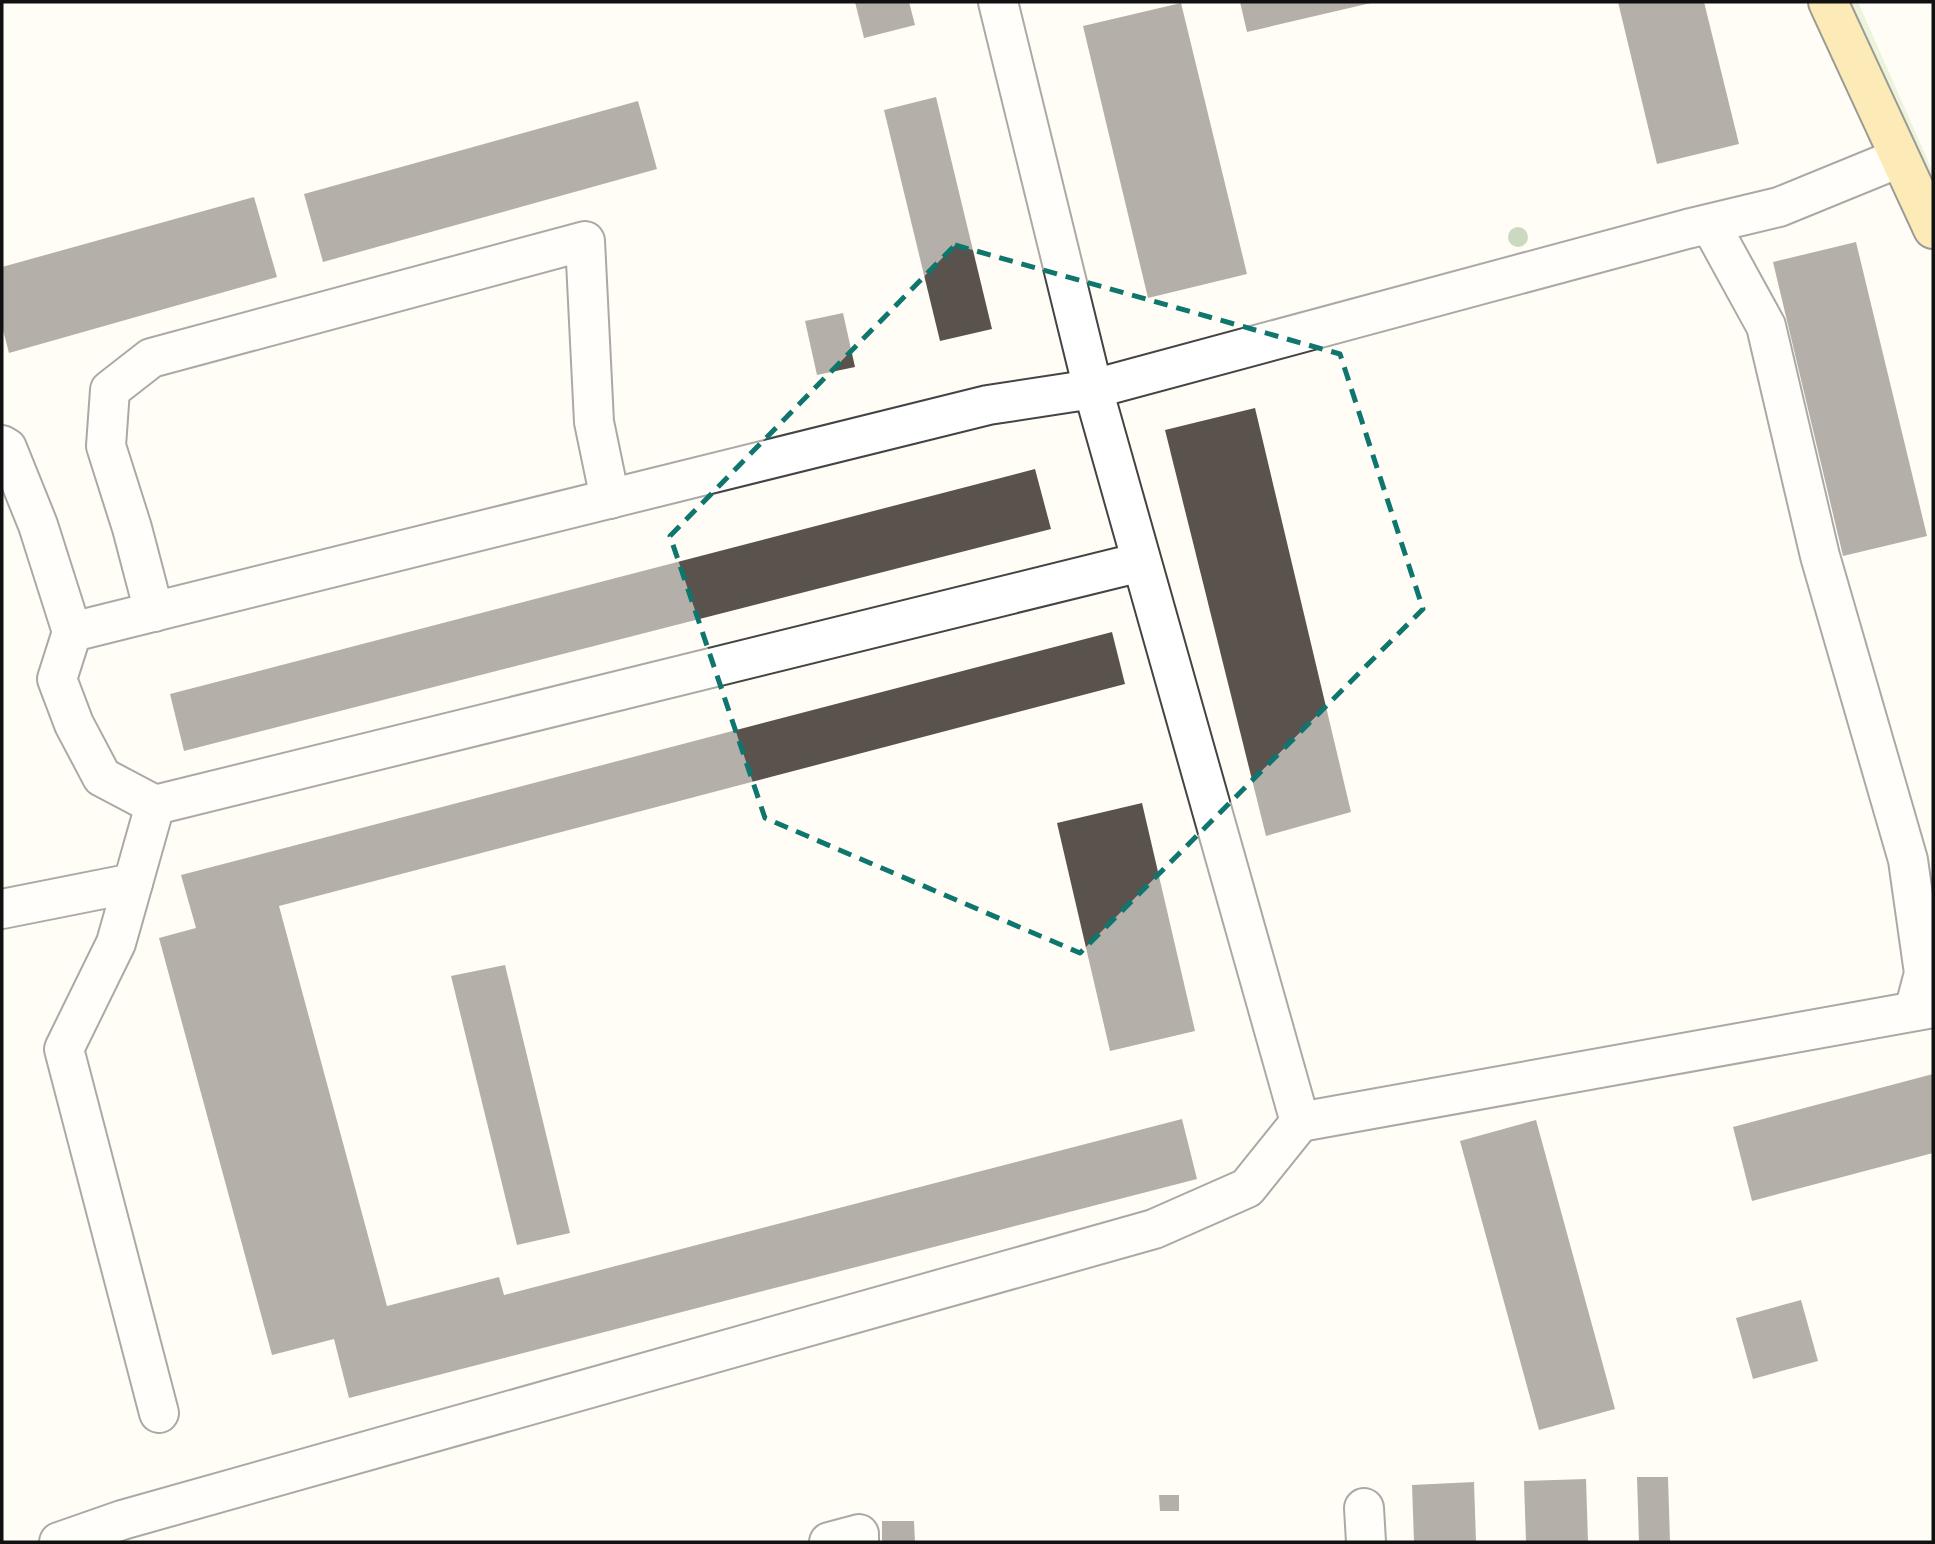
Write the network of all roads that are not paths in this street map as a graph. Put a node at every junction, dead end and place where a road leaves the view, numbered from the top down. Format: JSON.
{"nodes":[{"id":1,"x":998,"y":2,"type":"edge"},
{"id":2,"x":1828,"y":2,"type":"edge"},
{"id":3,"x":1899,"y":158,"type":"junction"},
{"id":4,"x":1710,"y":223,"type":"junction"},
{"id":5,"x":1933,"y":229,"type":"edge"},
{"id":6,"x":1093,"y":389,"type":"junction"},
{"id":7,"x":2,"y":445,"type":"edge"},
{"id":8,"x":610,"y":499,"type":"junction"},
{"id":9,"x":1142,"y":562,"type":"junction"},
{"id":10,"x":153,"y":612,"type":"junction"},
{"id":11,"x":72,"y":632,"type":"junction"},
{"id":12,"x":155,"y":805,"type":"junction"},
{"id":13,"x":133,"y":883,"type":"junction"},
{"id":14,"x":2,"y":909,"type":"edge"},
{"id":15,"x":1923,"y":1010,"type":"edge"},
{"id":16,"x":1300,"y":1122,"type":"junction"},
{"id":17,"x":159,"y":1413,"type":"dead end"},
{"id":18,"x":59,"y":1542,"type":"edge"},
{"id":19,"x":830,"y":1542,"type":"edge"},
{"id":20,"x":859,"y":1542,"type":"edge"}],
"edges":[{"from":1,"to":6,"type":"lane"},
{"from":2,"to":3,"type":"main road"},
{"from":3,"to":4,"type":"lane"},
{"from":3,"to":5,"type":"main road"},
{"from":4,"to":6,"type":"lane"},
{"from":4,"to":15,"type":"lane"},
{"from":6,"to":8,"type":"lane"},
{"from":6,"to":9,"type":"lane"},
{"from":7,"to":11,"type":"lane"},
{"from":8,"to":10,"type":"lane"},
{"from":8,"to":10,"type":"lane"},
{"from":9,"to":12,"type":"lane"},
{"from":9,"to":16,"type":"lane"},
{"from":10,"to":11,"type":"lane"},
{"from":11,"to":12,"type":"lane"},
{"from":12,"to":13,"type":"lane"},
{"from":13,"to":14,"type":"lane"},
{"from":13,"to":17,"type":"lane"},
{"from":15,"to":16,"type":"lane"},
{"from":16,"to":18,"type":"lane"},
{"from":19,"to":20,"type":"lane"}]}
